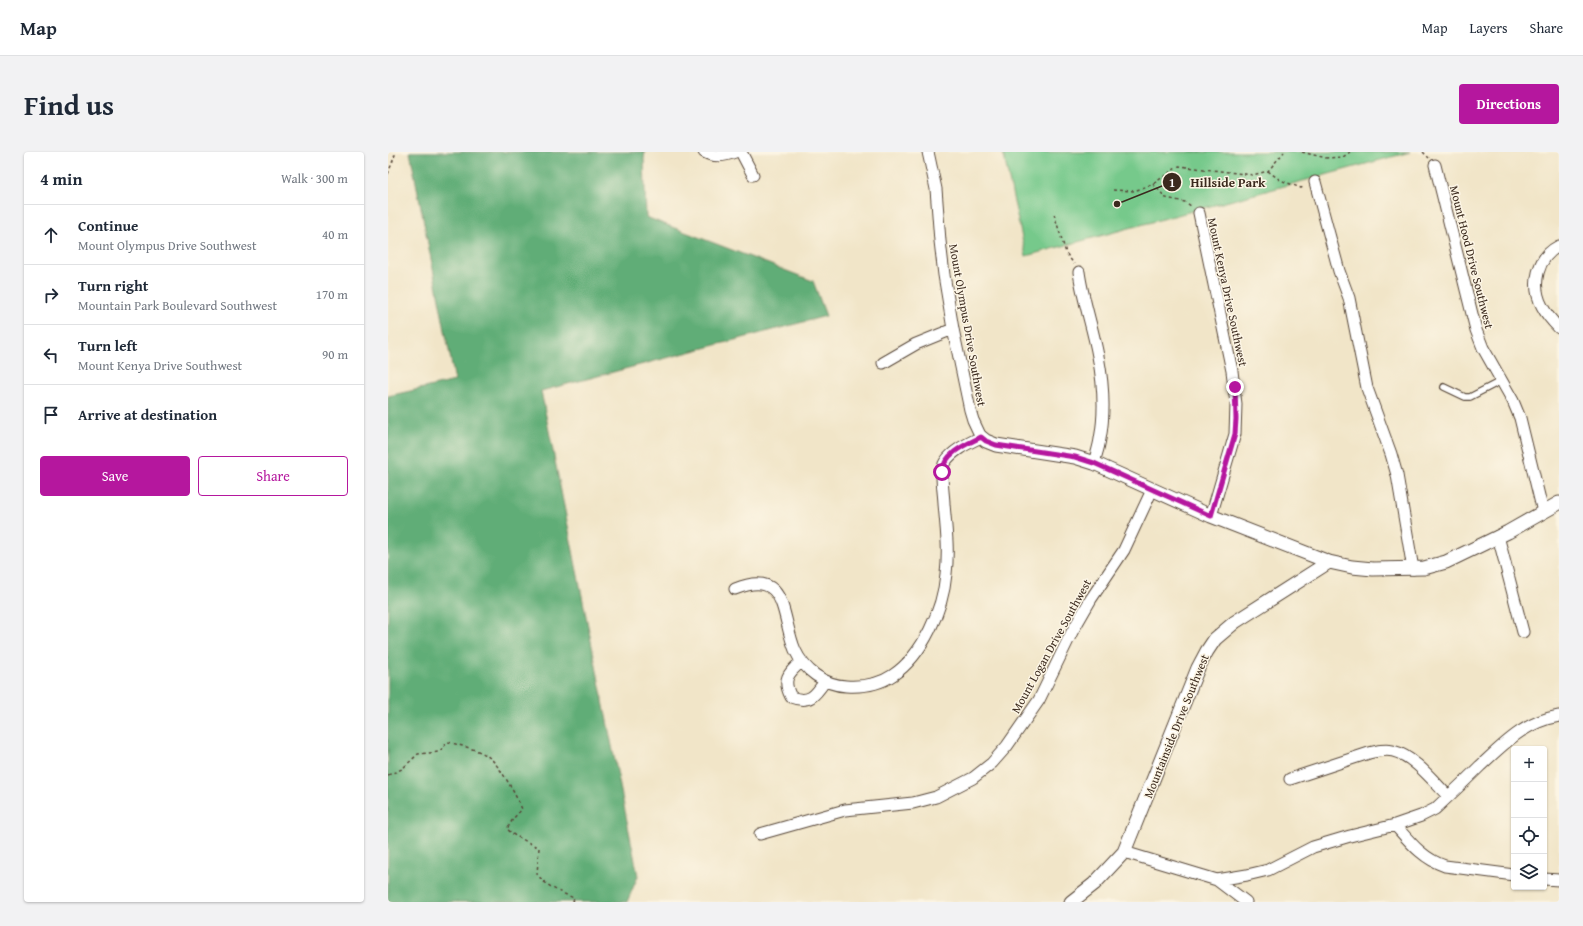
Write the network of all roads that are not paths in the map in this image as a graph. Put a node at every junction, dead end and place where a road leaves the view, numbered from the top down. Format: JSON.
{"nodes":[{"id":1,"x":704,"y":152,"type":"edge"},
{"id":2,"x":735,"y":152,"type":"edge"},
{"id":3,"x":741,"y":152,"type":"edge"},
{"id":4,"x":928,"y":152,"type":"edge"},
{"id":5,"x":1435,"y":165,"type":"dead end"},
{"id":6,"x":752,"y":175,"type":"dead end"},
{"id":7,"x":1315,"y":182,"type":"road end"},
{"id":8,"x":1199,"y":213,"type":"road end"},
{"id":9,"x":1559,"y":246,"type":"edge"},
{"id":10,"x":1079,"y":272,"type":"road end"},
{"id":11,"x":1559,"y":328,"type":"edge"},
{"id":12,"x":953,"y":329,"type":"junction"},
{"id":13,"x":883,"y":363,"type":"dead end"},
{"id":14,"x":1501,"y":381,"type":"junction"},
{"id":15,"x":1444,"y":386,"type":"dead end"},
{"id":16,"x":981,"y":437,"type":"junction"},
{"id":17,"x":1094,"y":463,"type":"junction"},
{"id":18,"x":1152,"y":490,"type":"junction"},
{"id":19,"x":1559,"y":503,"type":"edge"},
{"id":20,"x":1543,"y":512,"type":"junction"},
{"id":21,"x":1211,"y":516,"type":"junction"},
{"id":22,"x":1498,"y":536,"type":"junction"},
{"id":23,"x":1329,"y":562,"type":"junction"},
{"id":24,"x":1413,"y":569,"type":"junction"},
{"id":25,"x":735,"y":590,"type":"dead end"},
{"id":26,"x":1524,"y":632,"type":"dead end"},
{"id":27,"x":801,"y":662,"type":"junction"},
{"id":28,"x":825,"y":681,"type":"junction"},
{"id":29,"x":1559,"y":716,"type":"edge"},
{"id":30,"x":1290,"y":779,"type":"dead end"},
{"id":31,"x":1448,"y":796,"type":"junction"},
{"id":32,"x":1395,"y":826,"type":"junction"},
{"id":33,"x":760,"y":834,"type":"dead end"},
{"id":34,"x":1124,"y":852,"type":"junction"},
{"id":35,"x":1511,"y":875,"type":"edge"},
{"id":36,"x":1547,"y":879,"type":"edge"},
{"id":37,"x":1217,"y":880,"type":"junction"},
{"id":38,"x":1559,"y":880,"type":"edge"},
{"id":39,"x":1078,"y":900,"type":"edge"},
{"id":40,"x":1246,"y":902,"type":"edge"}],
"edges":[{"from":1,"to":2,"type":"street"},
{"from":3,"to":6,"type":"street"},
{"from":4,"to":12,"type":"street","name":"Mount Olympus Drive Southwest"},
{"from":5,"to":14,"type":"street","name":"Mount Hood Drive Southwest"},
{"from":7,"to":24,"type":"street"},
{"from":8,"to":21,"type":"street","name":"Mount Kenya Drive Southwest"},
{"from":9,"to":11,"type":"street"},
{"from":10,"to":17,"type":"street"},
{"from":12,"to":13,"type":"street"},
{"from":12,"to":16,"type":"street","name":"Mount Olympus Drive Southwest"},
{"from":14,"to":15,"type":"lane"},
{"from":14,"to":20,"type":"street","name":"Mount Hood Drive Southwest"},
{"from":16,"to":17,"type":"street"},
{"from":16,"to":28,"type":"street"},
{"from":17,"to":18,"type":"street"},
{"from":18,"to":21,"type":"street"},
{"from":18,"to":33,"type":"street","name":"Mount Logan Drive Southwest"},
{"from":19,"to":20,"type":"street"},
{"from":20,"to":22,"type":"street"},
{"from":21,"to":23,"type":"street"},
{"from":22,"to":24,"type":"street"},
{"from":22,"to":26,"type":"street"},
{"from":23,"to":24,"type":"street"},
{"from":23,"to":34,"type":"street","name":"Mountainside Drive Southwest"},
{"from":25,"to":27,"type":"street"},
{"from":27,"to":28,"type":"street"},
{"from":27,"to":28,"type":"street"},
{"from":29,"to":31,"type":"street"},
{"from":30,"to":31,"type":"street"},
{"from":31,"to":32,"type":"street"},
{"from":32,"to":35,"type":"street"},
{"from":32,"to":37,"type":"street"},
{"from":34,"to":37,"type":"street"},
{"from":34,"to":39,"type":"street","name":"Mountainside Drive Southwest"},
{"from":36,"to":38,"type":"street"},
{"from":37,"to":40,"type":"street"}]}
